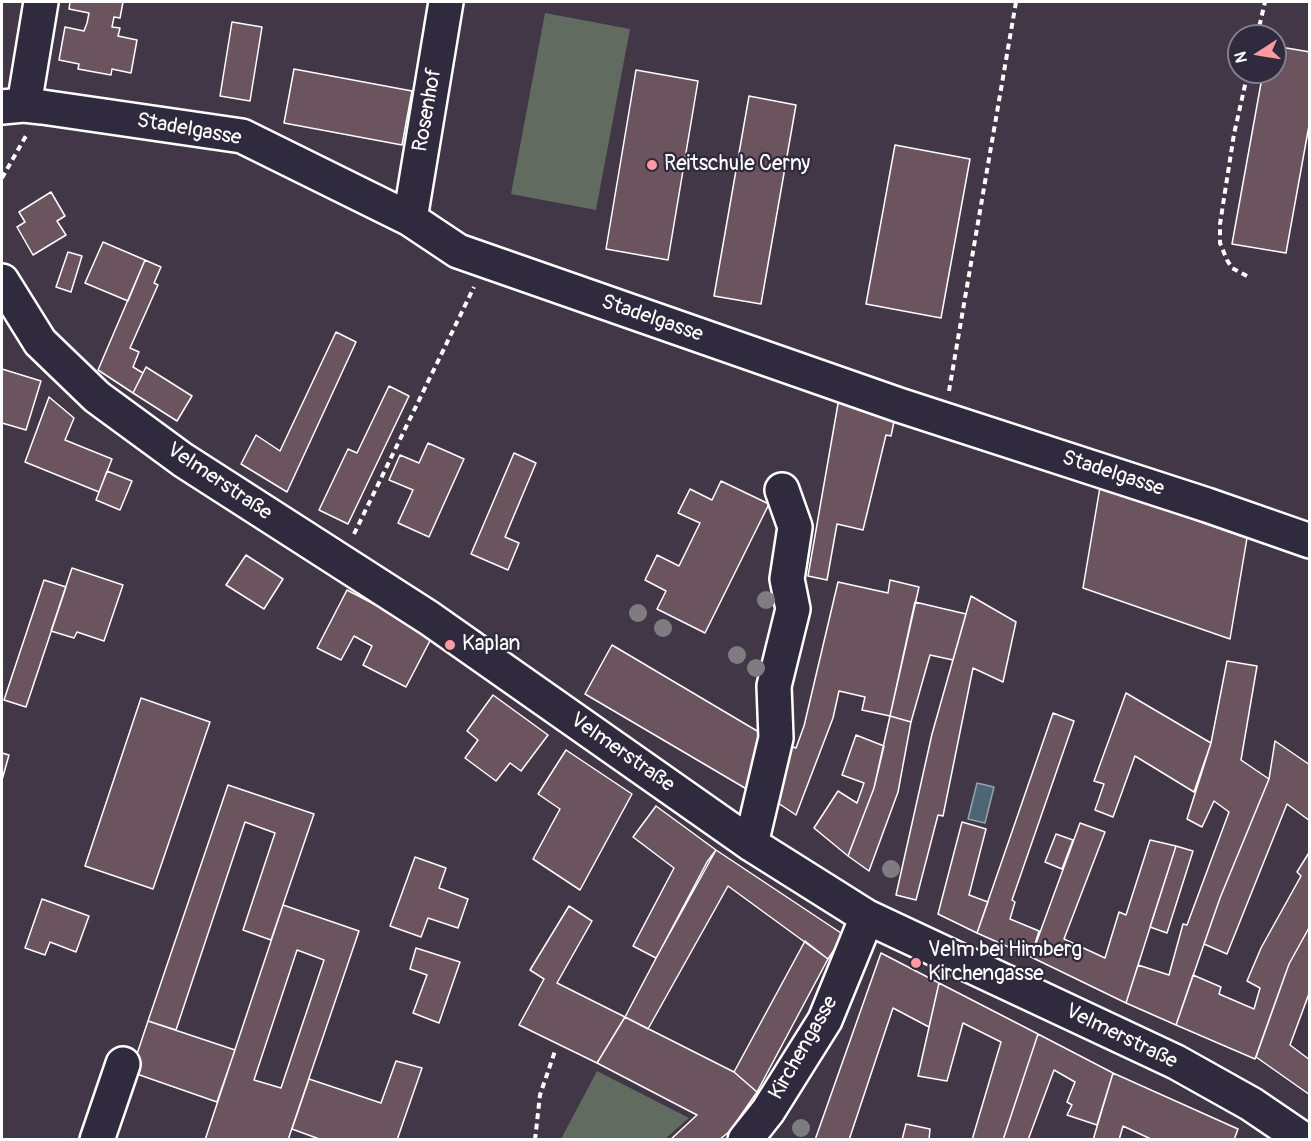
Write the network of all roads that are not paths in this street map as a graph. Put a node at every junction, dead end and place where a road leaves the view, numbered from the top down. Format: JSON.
{"nodes":[{"id":1,"x":41,"y":2,"type":"edge"},
{"id":2,"x":446,"y":2,"type":"edge"},
{"id":3,"x":22,"y":107,"type":"edge"},
{"id":4,"x":410,"y":219,"type":"junction"},
{"id":5,"x":2,"y":281,"type":"edge"},
{"id":6,"x":782,"y":490,"type":"dead end"},
{"id":7,"x":1310,"y":541,"type":"edge"},
{"id":8,"x":751,"y":844,"type":"junction"},
{"id":9,"x":867,"y":917,"type":"junction"},
{"id":10,"x":123,"y":1065,"type":"dead end"},
{"id":11,"x":97,"y":1140,"type":"edge"},
{"id":12,"x":745,"y":1140,"type":"edge"},
{"id":13,"x":1304,"y":1140,"type":"edge"}],
"edges":[{"from":1,"to":3,"type":"street"},
{"from":2,"to":4,"type":"street","name":"Rosenhof"},
{"from":3,"to":4,"type":"street","name":"Stadelgasse"},
{"from":4,"to":7,"type":"street","name":"Stadelgasse"},
{"from":5,"to":8,"type":"street","name":"Velmerstraße"},
{"from":6,"to":8,"type":"street"},
{"from":8,"to":9,"type":"street","name":"Velmerstraße"},
{"from":9,"to":12,"type":"street","name":"Kirchengasse"},
{"from":9,"to":13,"type":"street","name":"Velmerstraße"},
{"from":10,"to":11,"type":"street"}]}
